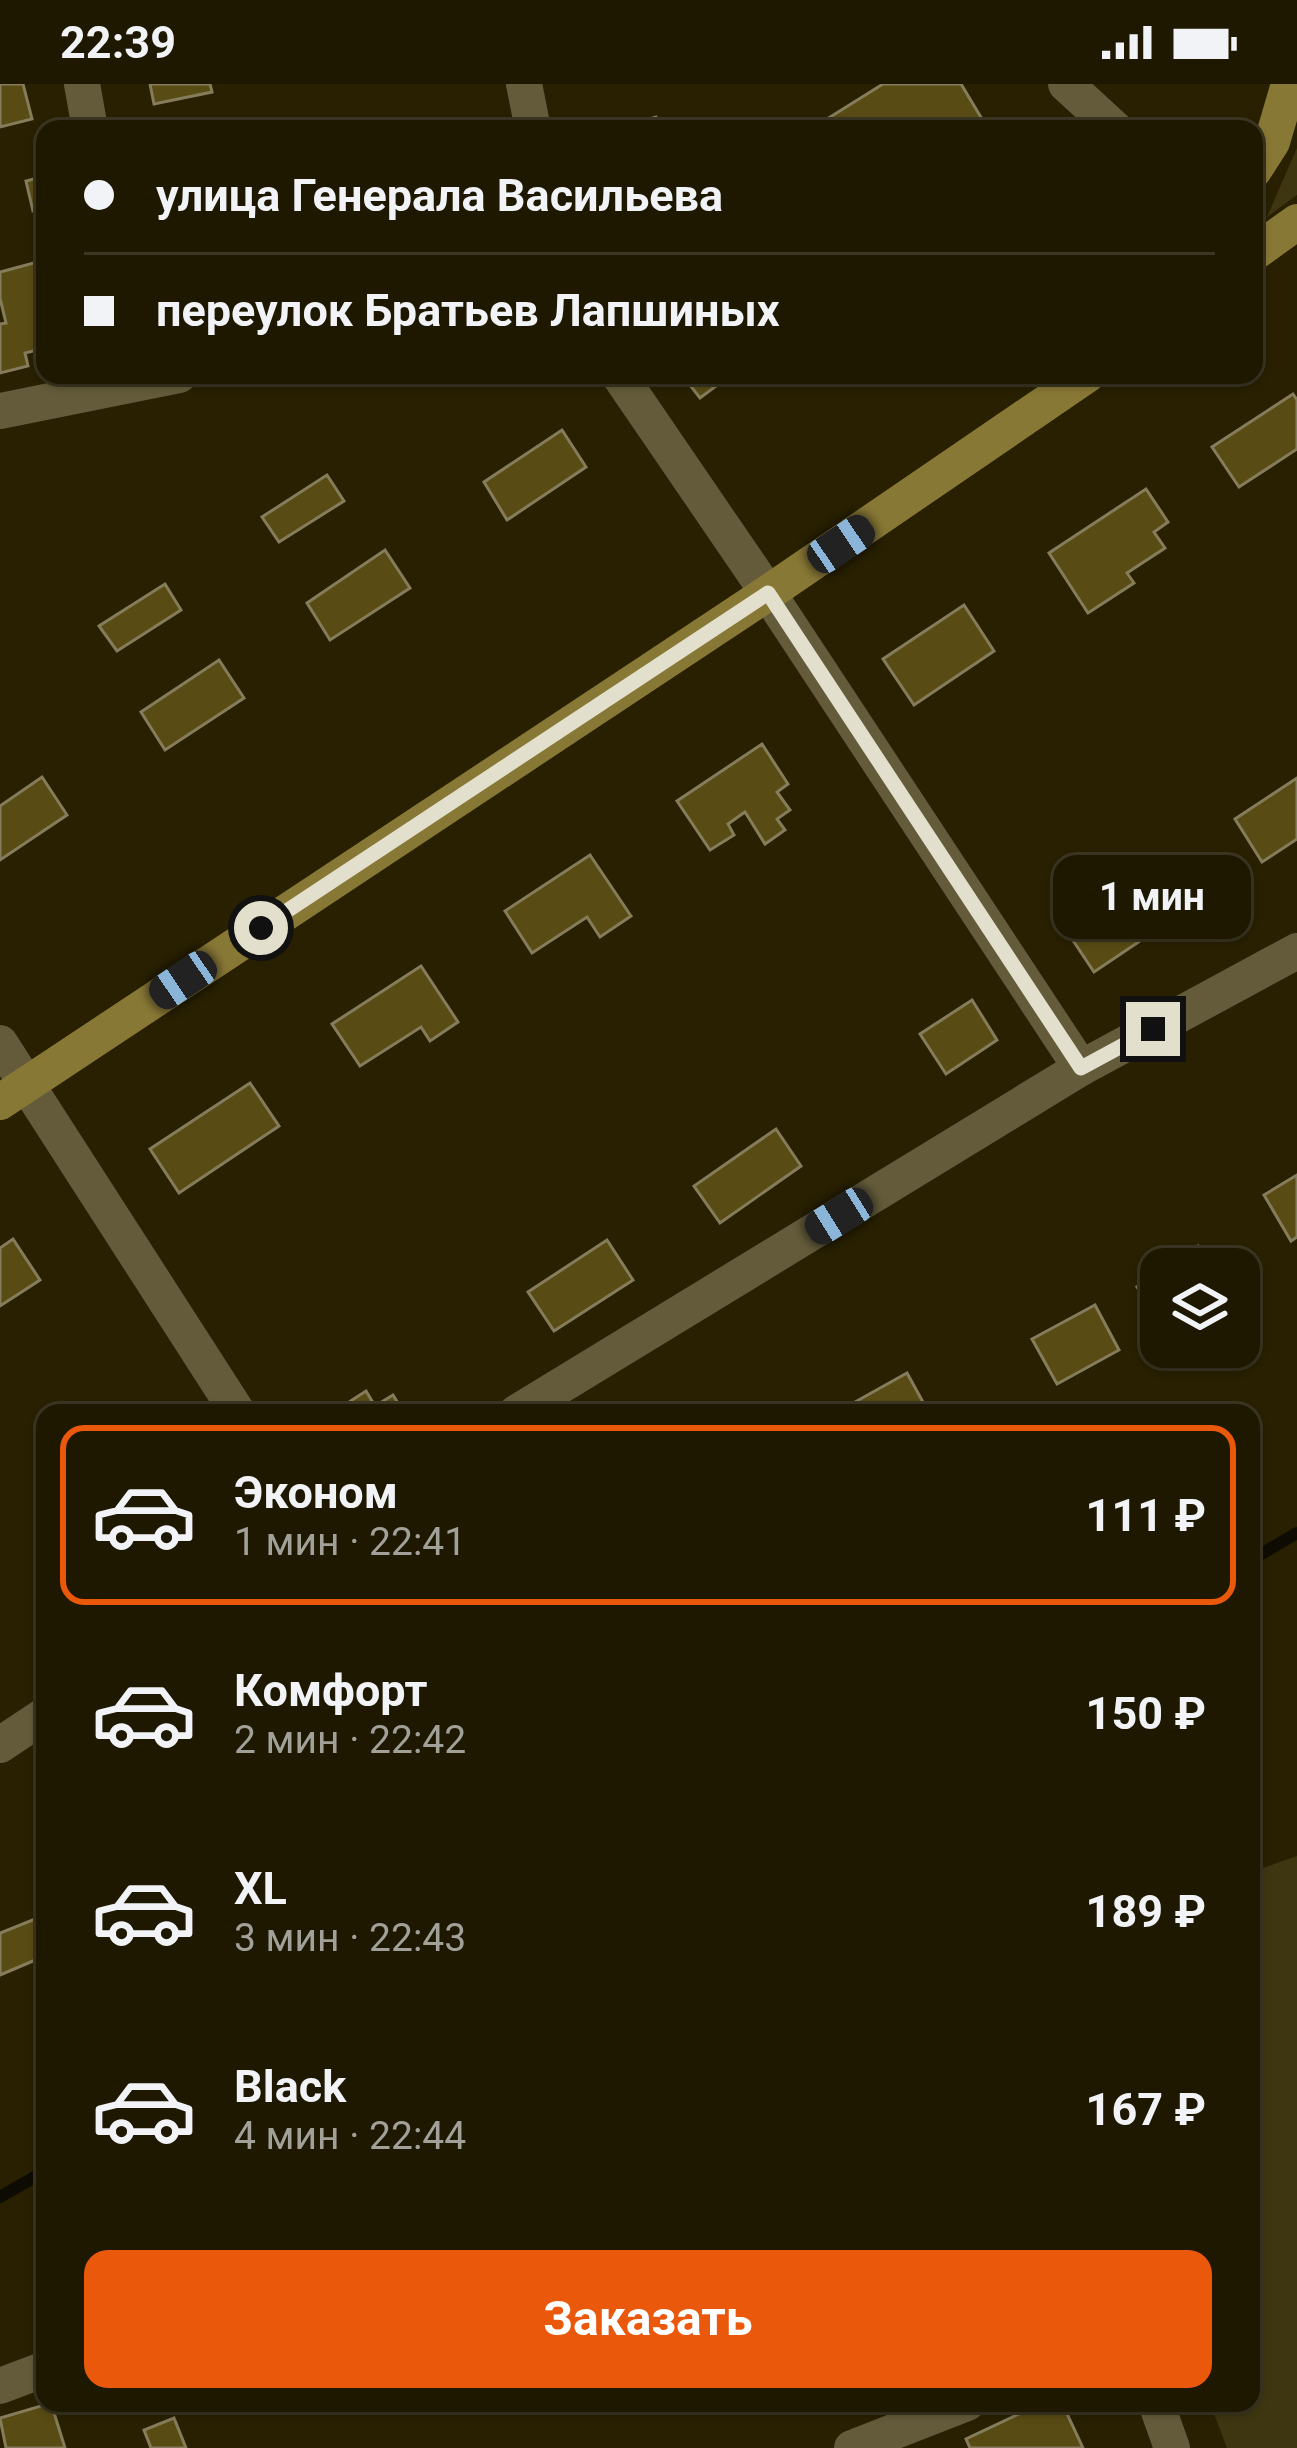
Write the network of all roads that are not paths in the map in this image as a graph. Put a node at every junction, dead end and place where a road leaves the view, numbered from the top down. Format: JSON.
{"nodes":[{"id":1,"x":82,"y":84,"type":"edge"},
{"id":2,"x":524,"y":84,"type":"edge"},
{"id":3,"x":1066,"y":84,"type":"edge"},
{"id":4,"x":1289,"y":84,"type":"edge"},
{"id":5,"x":88,"y":120,"type":"edge"},
{"id":6,"x":531,"y":120,"type":"edge"},
{"id":7,"x":1105,"y":120,"type":"edge"},
{"id":8,"x":1263,"y":156,"type":"edge"},
{"id":9,"x":117,"y":384,"type":"edge"},
{"id":10,"x":625,"y":384,"type":"edge"},
{"id":11,"x":1071,"y":384,"type":"edge"},
{"id":12,"x":0,"y":411,"type":"edge"},
{"id":13,"x":768,"y":593,"type":"junction"},
{"id":14,"x":1297,"y":951,"type":"edge"},
{"id":15,"x":0,"y":1043,"type":"edge"},
{"id":16,"x":1081,"y":1068,"type":"junction"},
{"id":17,"x":14,"y":1093,"type":"edge"},
{"id":18,"x":232,"y":1404,"type":"edge"},
{"id":19,"x":531,"y":1404,"type":"edge"},
{"id":20,"x":36,"y":1721,"type":"edge"},
{"id":21,"x":0,"y":1745,"type":"edge"},
{"id":22,"x":36,"y":2372,"type":"edge"},
{"id":23,"x":0,"y":2386,"type":"edge"},
{"id":24,"x":945,"y":2412,"type":"edge"},
{"id":25,"x":1159,"y":2412,"type":"edge"},
{"id":26,"x":852,"y":2448,"type":"edge"},
{"id":27,"x":1172,"y":2448,"type":"edge"}],
"edges":[{"from":1,"to":5,"type":"street"},
{"from":2,"to":6,"type":"street"},
{"from":3,"to":7,"type":"street"},
{"from":4,"to":8,"type":"main road"},
{"from":9,"to":12,"type":"street"},
{"from":10,"to":13,"type":"street"},
{"from":11,"to":13,"type":"main road"},
{"from":13,"to":16,"type":"street"},
{"from":13,"to":17,"type":"main road"},
{"from":14,"to":16,"type":"street"},
{"from":15,"to":17,"type":"street"},
{"from":16,"to":19,"type":"street"},
{"from":17,"to":18,"type":"street"},
{"from":20,"to":21,"type":"street"},
{"from":22,"to":23,"type":"street"},
{"from":24,"to":26,"type":"street"},
{"from":25,"to":27,"type":"street"}]}
